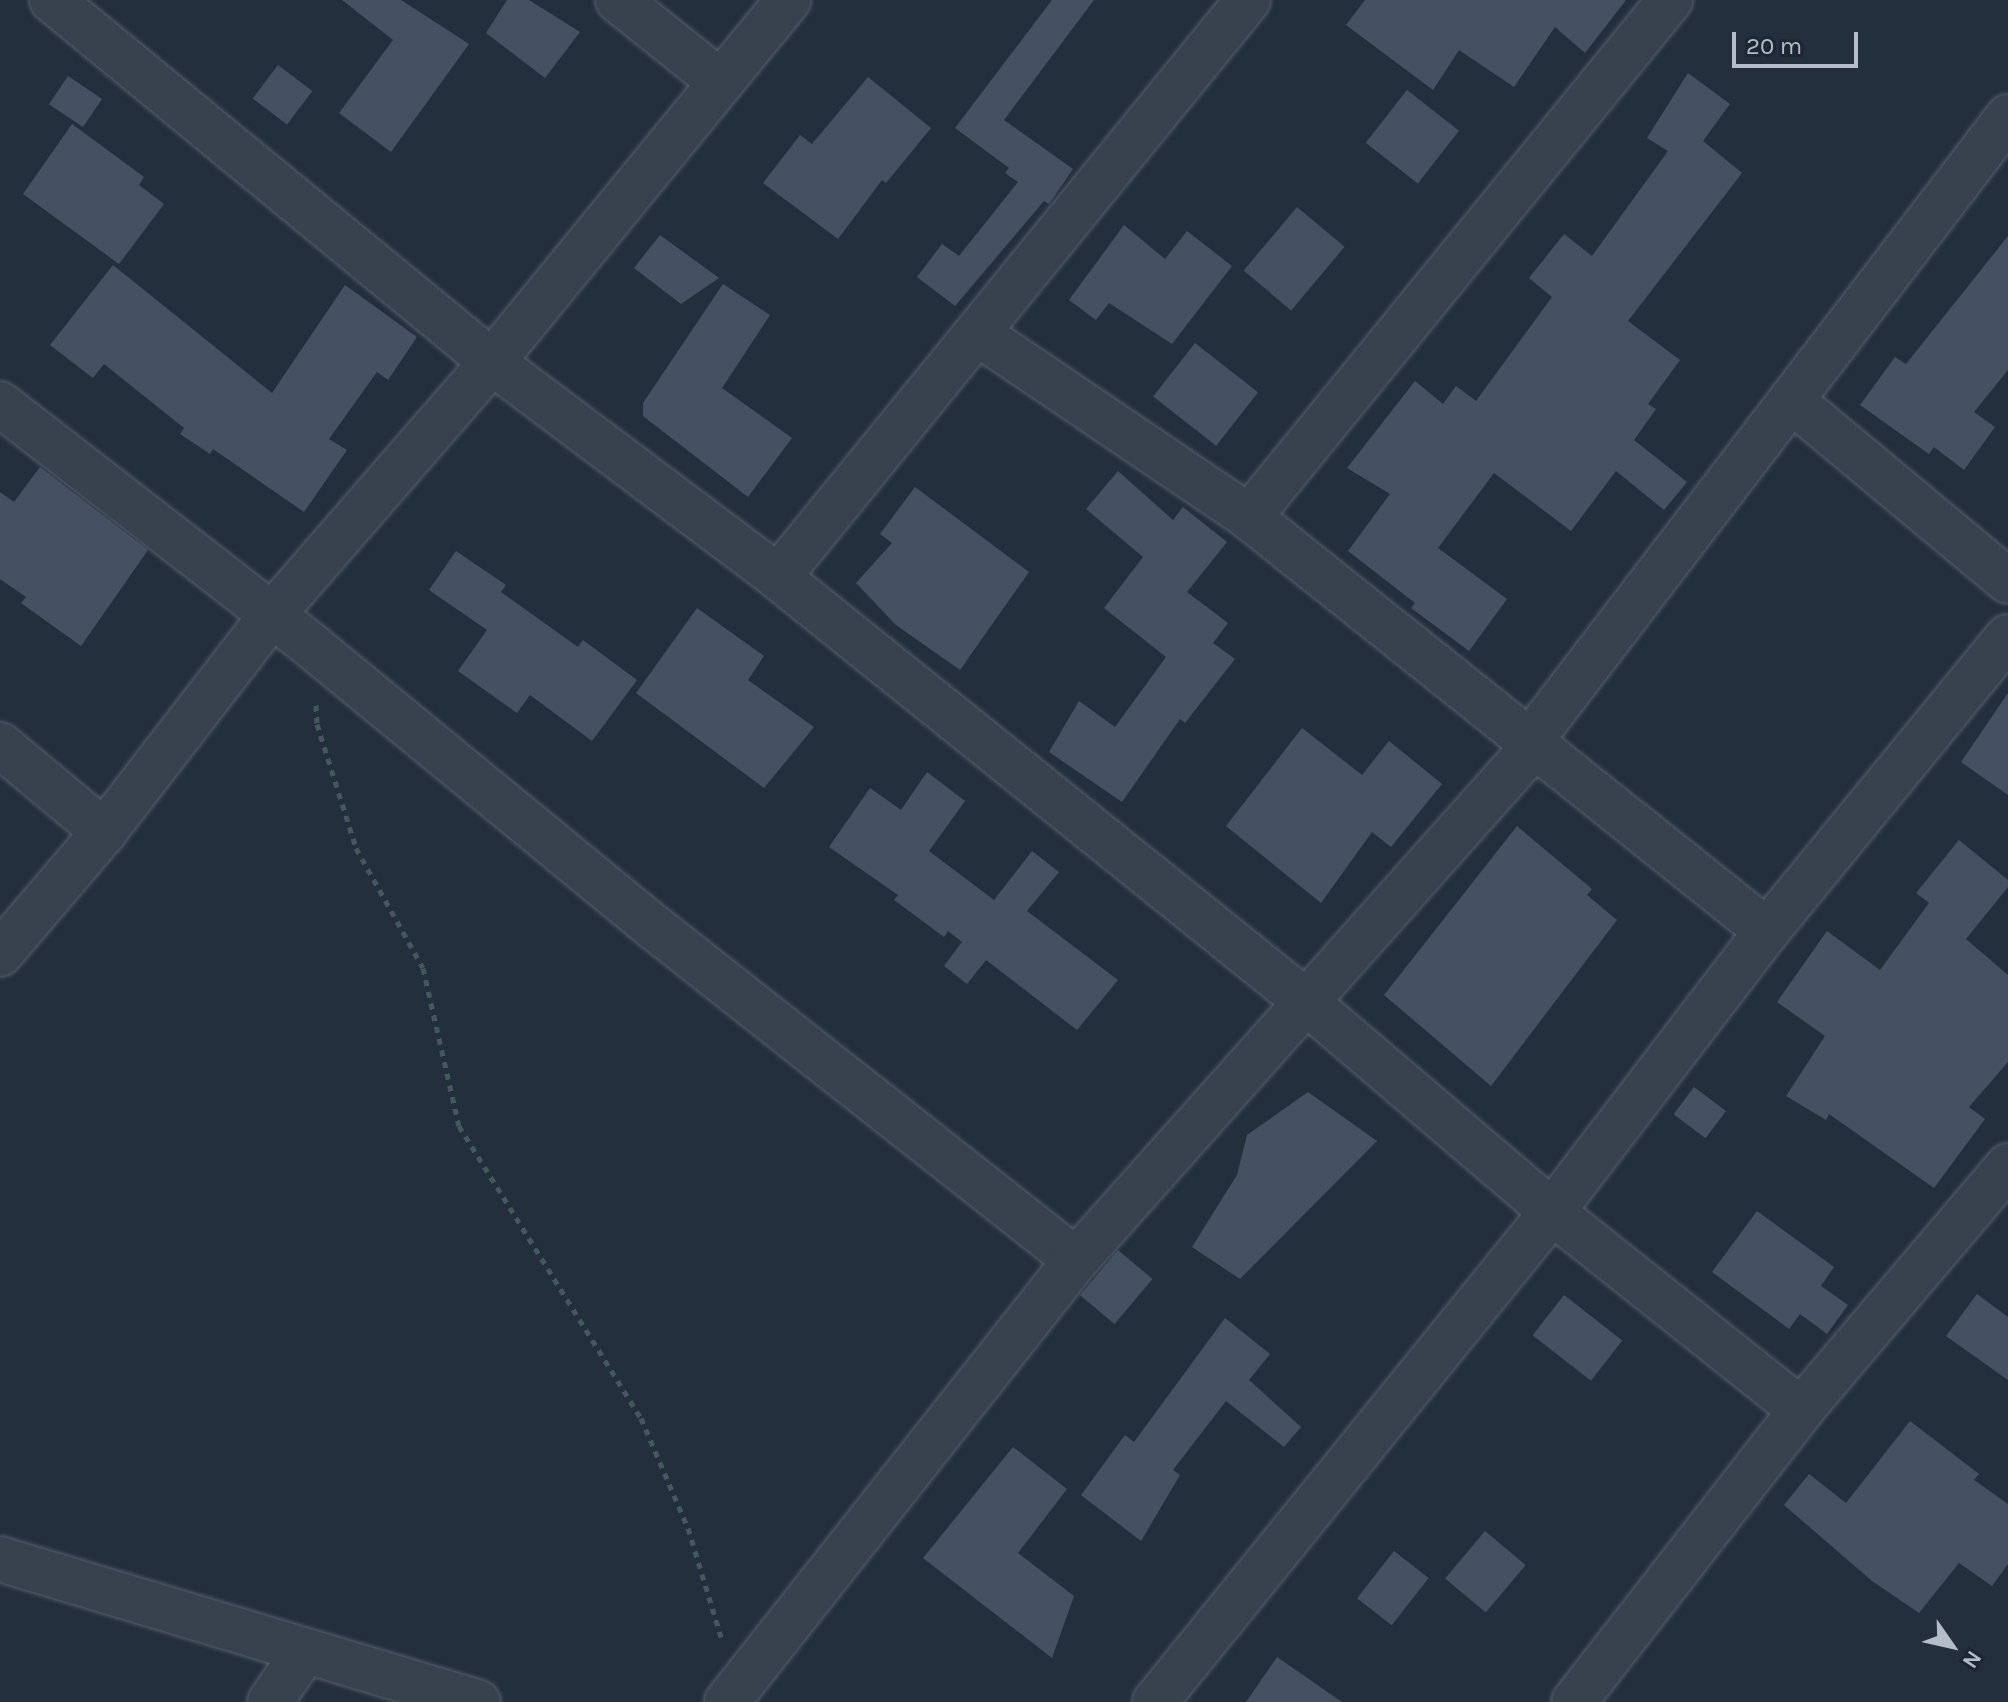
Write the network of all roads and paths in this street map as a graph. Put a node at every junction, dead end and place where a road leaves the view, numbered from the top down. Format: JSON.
{"nodes":[{"id":1,"x":52,"y":0,"type":"edge"},
{"id":2,"x":618,"y":0,"type":"edge"},
{"id":3,"x":788,"y":0,"type":"edge"},
{"id":4,"x":1248,"y":0,"type":"edge"},
{"id":5,"x":1670,"y":0,"type":"edge"},
{"id":6,"x":718,"y":80,"type":"junction"},
{"id":7,"x":2008,"y":117,"type":"edge"},
{"id":8,"x":979,"y":334,"type":"junction"},
{"id":9,"x":492,"y":362,"type":"junction"},
{"id":10,"x":1792,"y":401,"type":"junction"},
{"id":11,"x":4,"y":415,"type":"edge"},
{"id":12,"x":1249,"y":517,"type":"junction"},
{"id":13,"x":778,"y":577,"type":"junction"},
{"id":14,"x":2008,"y":581,"type":"edge"},
{"id":15,"x":271,"y":616,"type":"junction"},
{"id":16,"x":2008,"y":637,"type":"edge"},
{"id":17,"x":314,"y":648,"type":"junction"},
{"id":18,"x":1534,"y":742,"type":"junction"},
{"id":19,"x":0,"y":745,"type":"edge"},
{"id":20,"x":104,"y":832,"type":"junction"},
{"id":21,"x":1767,"y":931,"type":"junction"},
{"id":22,"x":0,"y":954,"type":"edge"},
{"id":23,"x":1304,"y":1000,"type":"junction"},
{"id":24,"x":2008,"y":1166,"type":"edge"},
{"id":25,"x":1552,"y":1212,"type":"junction"},
{"id":26,"x":1076,"y":1260,"type":"junction"},
{"id":27,"x":1801,"y":1410,"type":"junction"},
{"id":28,"x":0,"y":1559,"type":"edge"},
{"id":29,"x":303,"y":1654,"type":"junction"},
{"id":30,"x":732,"y":1696,"type":"edge"},
{"id":31,"x":270,"y":1702,"type":"edge"},
{"id":32,"x":478,"y":1702,"type":"edge"},
{"id":33,"x":1155,"y":1702,"type":"edge"},
{"id":34,"x":1574,"y":1702,"type":"edge"}],
"edges":[{"from":1,"to":9,"type":"street"},
{"from":2,"to":6,"type":"street"},
{"from":3,"to":6,"type":"street"},
{"from":4,"to":8,"type":"street"},
{"from":5,"to":12,"type":"street"},
{"from":6,"to":9,"type":"street"},
{"from":7,"to":10,"type":"street"},
{"from":8,"to":12,"type":"street"},
{"from":8,"to":13,"type":"street"},
{"from":9,"to":13,"type":"street"},
{"from":9,"to":15,"type":"street"},
{"from":10,"to":14,"type":"street"},
{"from":10,"to":18,"type":"street"},
{"from":11,"to":15,"type":"street"},
{"from":12,"to":18,"type":"street"},
{"from":13,"to":23,"type":"street"},
{"from":15,"to":17,"type":"street"},
{"from":15,"to":20,"type":"street"},
{"from":16,"to":21,"type":"street"},
{"from":17,"to":26,"type":"street"},
{"from":17,"to":30,"type":"path"},
{"from":18,"to":21,"type":"street"},
{"from":18,"to":23,"type":"street"},
{"from":19,"to":20,"type":"street"},
{"from":20,"to":22,"type":"street"},
{"from":21,"to":25,"type":"street"},
{"from":23,"to":25,"type":"street"},
{"from":23,"to":26,"type":"street"},
{"from":24,"to":27,"type":"street"},
{"from":25,"to":27,"type":"street"},
{"from":25,"to":33,"type":"street"},
{"from":26,"to":30,"type":"street"},
{"from":27,"to":34,"type":"street"},
{"from":28,"to":29,"type":"street"},
{"from":29,"to":31,"type":"street"},
{"from":29,"to":32,"type":"street"}]}
